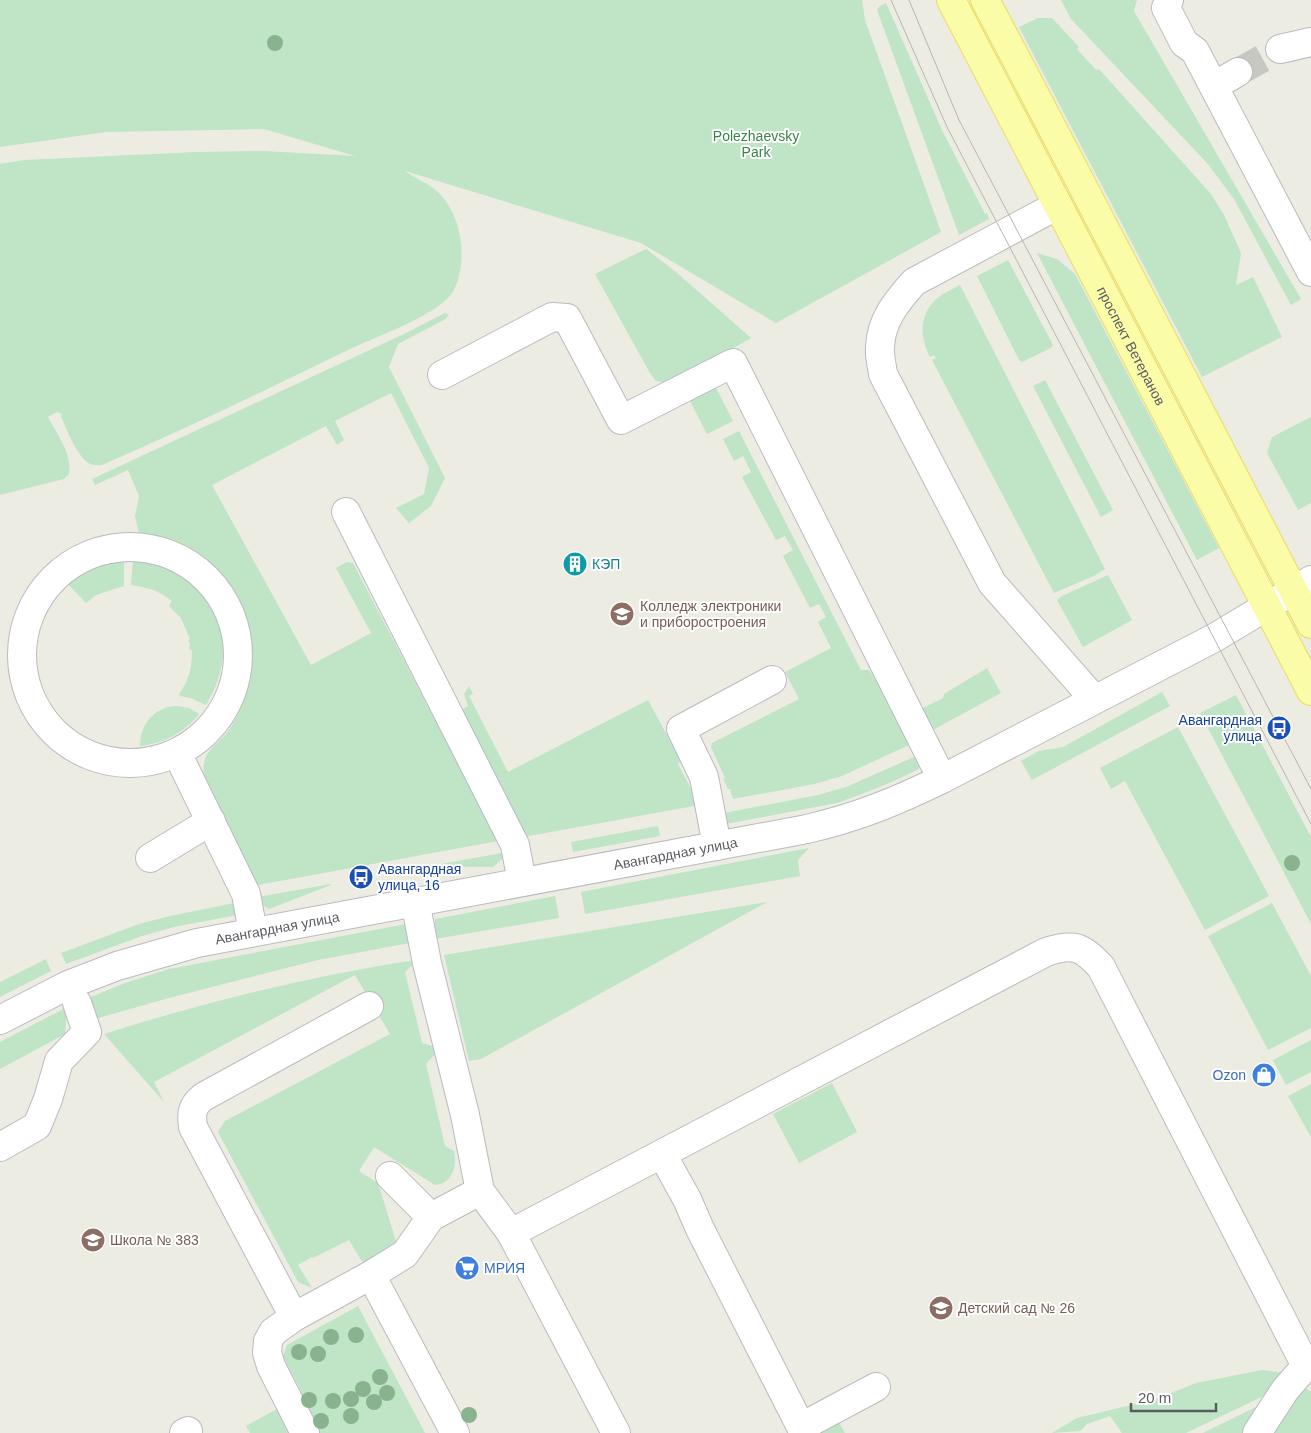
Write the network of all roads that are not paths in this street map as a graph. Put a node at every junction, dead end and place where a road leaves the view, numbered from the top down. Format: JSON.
{"nodes":[{"id":1,"x":951,"y":0,"type":"edge"},
{"id":2,"x":985,"y":0,"type":"edge"},
{"id":3,"x":1169,"y":0,"type":"edge"},
{"id":4,"x":1311,"y":42,"type":"edge"},
{"id":5,"x":1280,"y":50,"type":"tunnel mouth"},
{"id":6,"x":1238,"y":72,"type":"tunnel mouth"},
{"id":7,"x":1214,"y":86,"type":"junction"},
{"id":8,"x":1058,"y":205,"type":"junction"},
{"id":9,"x":1311,"y":272,"type":"edge"},
{"id":10,"x":442,"y":375,"type":"dead end"},
{"id":11,"x":346,"y":512,"type":"dead end"},
{"id":12,"x":1302,"y":585,"type":"edge"},
{"id":13,"x":1267,"y":605,"type":"junction"},
{"id":14,"x":1311,"y":624,"type":"edge"},
{"id":15,"x":772,"y":680,"type":"dead end"},
{"id":16,"x":1311,"y":691,"type":"edge"},
{"id":17,"x":1094,"y":700,"type":"junction"},
{"id":18,"x":177,"y":752,"type":"junction"},
{"id":19,"x":942,"y":778,"type":"junction"},
{"id":20,"x":211,"y":821,"type":"junction"},
{"id":21,"x":717,"y":846,"type":"junction"},
{"id":22,"x":150,"y":858,"type":"dead end"},
{"id":23,"x":522,"y":882,"type":"junction"},
{"id":24,"x":415,"y":901,"type":"junction"},
{"id":25,"x":253,"y":932,"type":"junction"},
{"id":26,"x":77,"y":1003,"type":"dead end"},
{"id":27,"x":369,"y":1006,"type":"dead end"},
{"id":28,"x":0,"y":1020,"type":"edge"},
{"id":29,"x":0,"y":1147,"type":"edge"},
{"id":30,"x":662,"y":1154,"type":"junction"},
{"id":31,"x":390,"y":1176,"type":"dead end"},
{"id":32,"x":480,"y":1191,"type":"junction"},
{"id":33,"x":431,"y":1217,"type":"junction"},
{"id":34,"x":511,"y":1233,"type":"junction"},
{"id":35,"x":371,"y":1275,"type":"junction"},
{"id":36,"x":294,"y":1317,"type":"junction"},
{"id":37,"x":1308,"y":1371,"type":"edge"},
{"id":38,"x":876,"y":1387,"type":"dead end"},
{"id":39,"x":305,"y":1433,"type":"edge"},
{"id":40,"x":455,"y":1433,"type":"edge"},
{"id":41,"x":616,"y":1433,"type":"edge"},
{"id":42,"x":1258,"y":1433,"type":"edge"}],
"edges":[{"from":1,"to":8,"type":"main road","name":"проспект Ветеранов"},
{"from":2,"to":12,"type":"main road"},
{"from":3,"to":7,"type":"street"},
{"from":4,"to":5,"type":"street"},
{"from":6,"to":7,"type":"street"},
{"from":7,"to":9,"type":"street"},
{"from":8,"to":13,"type":"main road","name":"проспект Ветеранов"},
{"from":8,"to":17,"type":"street"},
{"from":10,"to":19,"type":"street"},
{"from":11,"to":23,"type":"street"},
{"from":12,"to":13,"type":"street","name":"Авангардная улица"},
{"from":12,"to":14,"type":"main road"},
{"from":13,"to":16,"type":"main road","name":"проспект Ветеранов"},
{"from":13,"to":17,"type":"street","name":"Авангардная улица"},
{"from":15,"to":21,"type":"street"},
{"from":17,"to":19,"type":"street","name":"Авангардная улица"},
{"from":18,"to":18,"type":"street"},
{"from":18,"to":20,"type":"street"},
{"from":19,"to":21,"type":"street","name":"Авангардная улица"},
{"from":20,"to":22,"type":"street"},
{"from":20,"to":25,"type":"street"},
{"from":21,"to":23,"type":"street","name":"Авангардная улица"},
{"from":23,"to":24,"type":"street","name":"Авангардная улица"},
{"from":24,"to":25,"type":"street","name":"Авангардная улица"},
{"from":24,"to":32,"type":"street"},
{"from":25,"to":28,"type":"street","name":"Авангардная улица"},
{"from":26,"to":29,"type":"street"},
{"from":27,"to":36,"type":"street"},
{"from":30,"to":34,"type":"street"},
{"from":30,"to":37,"type":"street"},
{"from":30,"to":38,"type":"street"},
{"from":31,"to":33,"type":"street"},
{"from":32,"to":33,"type":"street"},
{"from":32,"to":34,"type":"street"},
{"from":33,"to":35,"type":"street"},
{"from":34,"to":41,"type":"street"},
{"from":35,"to":36,"type":"street"},
{"from":35,"to":40,"type":"street"},
{"from":36,"to":39,"type":"street"},
{"from":37,"to":42,"type":"street"}]}
